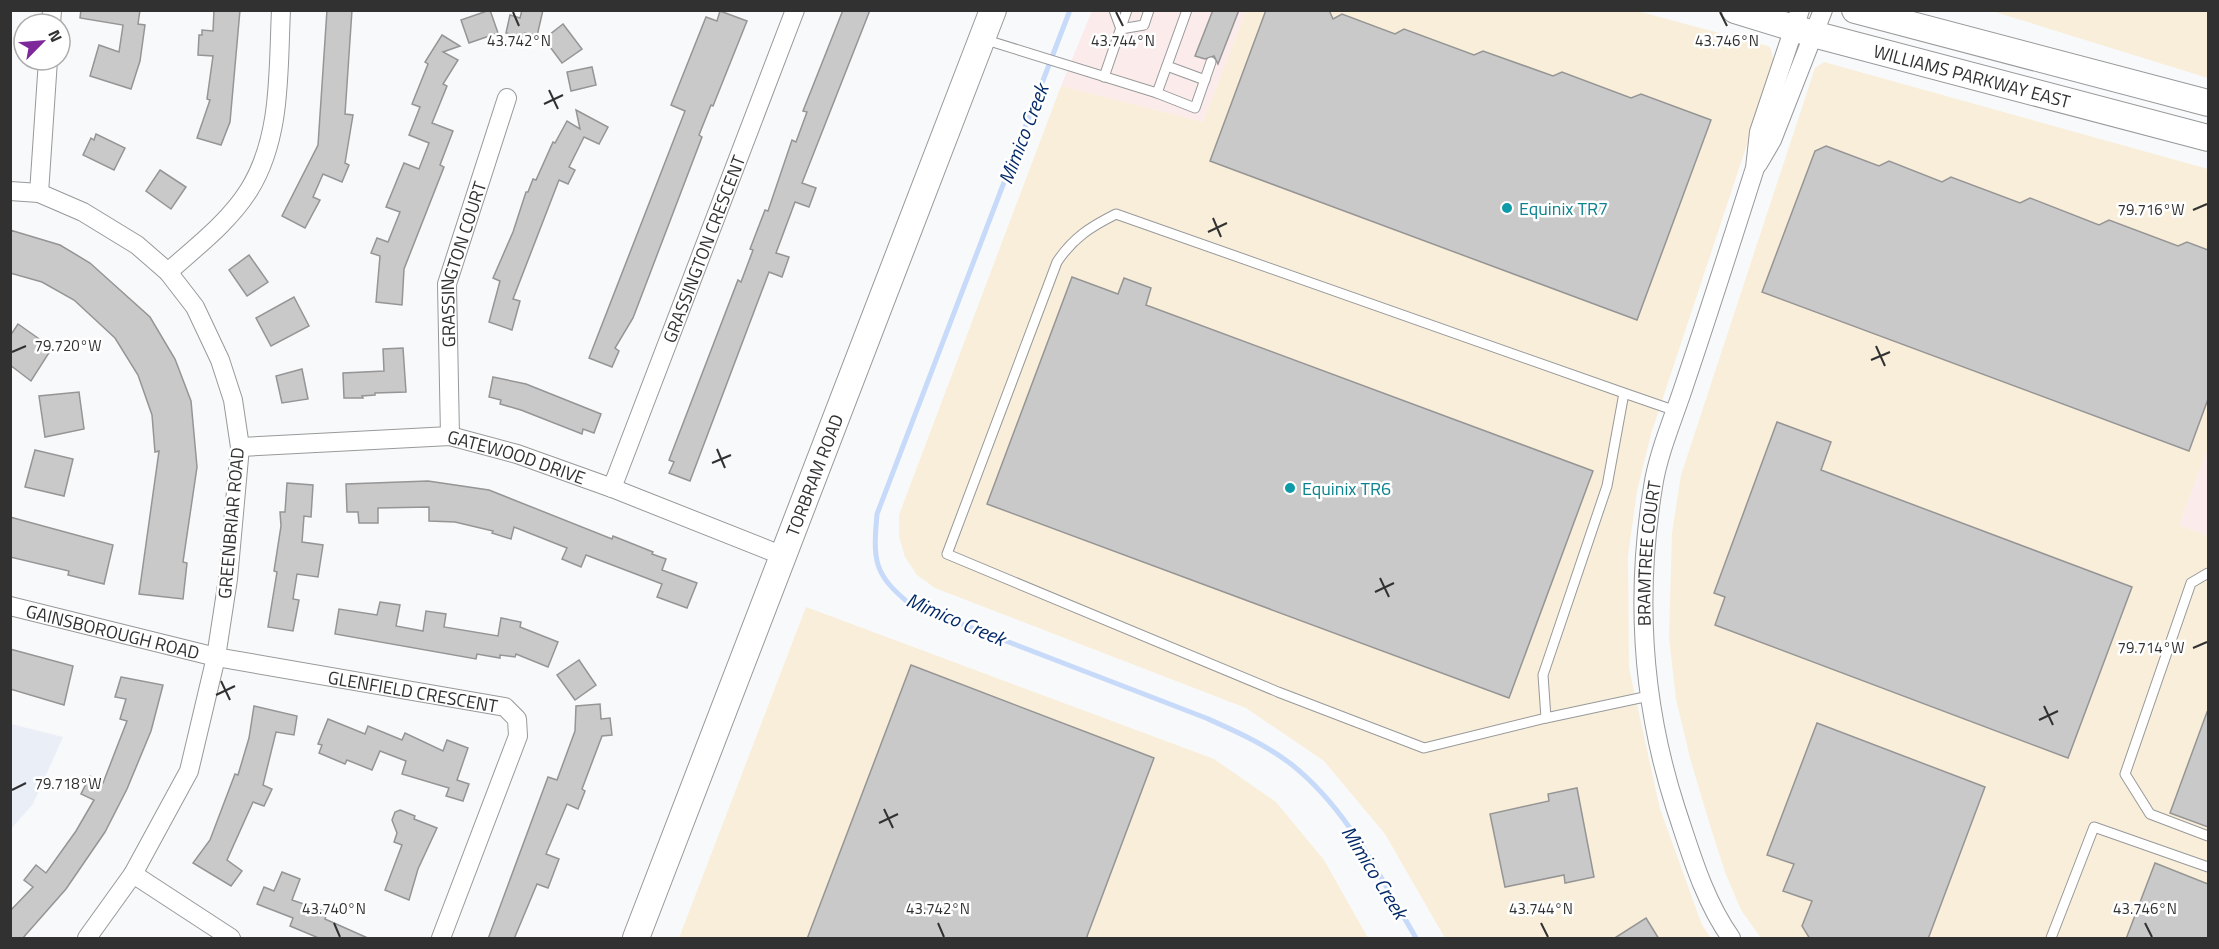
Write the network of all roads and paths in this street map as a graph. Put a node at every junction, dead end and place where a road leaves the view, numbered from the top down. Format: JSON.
{"nodes":[{"id":1,"x":282,"y":10,"type":"edge"},
{"id":2,"x":795,"y":10,"type":"edge"},
{"id":3,"x":993,"y":10,"type":"edge"},
{"id":4,"x":1114,"y":10,"type":"edge"},
{"id":5,"x":1127,"y":10,"type":"edge"},
{"id":6,"x":1149,"y":10,"type":"edge"},
{"id":7,"x":1187,"y":10,"type":"edge"},
{"id":8,"x":1735,"y":10,"type":"edge"},
{"id":9,"x":1823,"y":10,"type":"edge"},
{"id":10,"x":1855,"y":10,"type":"edge"},
{"id":11,"x":1802,"y":24,"type":"edge"},
{"id":12,"x":1121,"y":29,"type":"junction"},
{"id":13,"x":982,"y":38,"type":"junction"},
{"id":14,"x":1211,"y":62,"type":"dead end"},
{"id":15,"x":1167,"y":66,"type":"junction"},
{"id":16,"x":47,"y":72,"type":"edge"},
{"id":17,"x":1104,"y":77,"type":"junction"},
{"id":18,"x":1205,"y":80,"type":"junction"},
{"id":19,"x":1157,"y":93,"type":"junction"},
{"id":20,"x":507,"y":98,"type":"dead end"},
{"id":21,"x":2208,"y":103,"type":"edge"},
{"id":22,"x":2208,"y":138,"type":"edge"},
{"id":23,"x":10,"y":190,"type":"edge"},
{"id":24,"x":39,"y":193,"type":"junction"},
{"id":25,"x":168,"y":272,"type":"junction"},
{"id":26,"x":1624,"y":393,"type":"junction"},
{"id":27,"x":1676,"y":411,"type":"junction"},
{"id":28,"x":450,"y":436,"type":"junction"},
{"id":29,"x":240,"y":447,"type":"junction"},
{"id":30,"x":612,"y":488,"type":"junction"},
{"id":31,"x":781,"y":555,"type":"junction"},
{"id":32,"x":2208,"y":573,"type":"edge"},
{"id":33,"x":10,"y":606,"type":"edge"},
{"id":34,"x":216,"y":657,"type":"junction"},
{"id":35,"x":1649,"y":696,"type":"junction"},
{"id":36,"x":1546,"y":718,"type":"junction"},
{"id":37,"x":2208,"y":836,"type":"edge"},
{"id":38,"x":2208,"y":867,"type":"edge"},
{"id":39,"x":133,"y":874,"type":"junction"},
{"id":40,"x":87,"y":939,"type":"edge"},
{"id":41,"x":231,"y":939,"type":"edge"},
{"id":42,"x":441,"y":939,"type":"edge"},
{"id":43,"x":636,"y":939,"type":"edge"},
{"id":44,"x":1731,"y":939,"type":"edge"},
{"id":45,"x":2051,"y":939,"type":"edge"}],
"edges":[{"from":1,"to":25,"type":"street"},
{"from":2,"to":30,"type":"street","name":"GRASSINGTON CRESCENT"},
{"from":3,"to":13,"type":"main road","name":"TORBRAM ROAD"},
{"from":4,"to":12,"type":"lane"},
{"from":5,"to":12,"type":"lane"},
{"from":6,"to":12,"type":"lane"},
{"from":7,"to":15,"type":"lane"},
{"from":8,"to":11,"type":"main road","name":"WILLIAMS PARKWAY EAST"},
{"from":9,"to":11,"type":"street","name":"BRAMTREE COURT"},
{"from":10,"to":21,"type":"main road","name":"WILLIAMS PARKWAY EAST"},
{"from":11,"to":22,"type":"main road","name":"WILLIAMS PARKWAY EAST"},
{"from":11,"to":27,"type":"street","name":"BRAMTREE COURT"},
{"from":12,"to":17,"type":"lane"},
{"from":13,"to":17,"type":"lane"},
{"from":13,"to":31,"type":"main road","name":"TORBRAM ROAD"},
{"from":14,"to":18,"type":"lane"},
{"from":15,"to":18,"type":"lane"},
{"from":15,"to":19,"type":"lane"},
{"from":16,"to":24,"type":"street"},
{"from":17,"to":19,"type":"lane"},
{"from":18,"to":19,"type":"lane"},
{"from":20,"to":28,"type":"street","name":"GRASSINGTON COURT"},
{"from":23,"to":24,"type":"street","name":"GREENBRIAR ROAD"},
{"from":24,"to":25,"type":"street","name":"GREENBRIAR ROAD"},
{"from":25,"to":29,"type":"street","name":"GREENBRIAR ROAD"},
{"from":26,"to":27,"type":"lane"},
{"from":26,"to":36,"type":"lane"},
{"from":26,"to":36,"type":"lane"},
{"from":27,"to":35,"type":"street","name":"BRAMTREE COURT"},
{"from":28,"to":29,"type":"street","name":"GATEWOOD DRIVE"},
{"from":28,"to":30,"type":"street","name":"GATEWOOD DRIVE"},
{"from":29,"to":34,"type":"street","name":"GREENBRIAR ROAD"},
{"from":30,"to":31,"type":"street","name":"GATEWOOD DRIVE"},
{"from":31,"to":43,"type":"main road","name":"TORBRAM ROAD"},
{"from":32,"to":37,"type":"lane"},
{"from":33,"to":34,"type":"street","name":"GAINSBOROUGH ROAD"},
{"from":34,"to":39,"type":"street","name":"GREENBRIAR ROAD"},
{"from":34,"to":42,"type":"street","name":"GLENFIELD CRESCENT"},
{"from":35,"to":36,"type":"lane"},
{"from":35,"to":44,"type":"street","name":"BRAMTREE COURT"},
{"from":38,"to":45,"type":"lane"},
{"from":39,"to":40,"type":"street","name":"GREENBRIAR ROAD"},
{"from":39,"to":41,"type":"street"}]}
